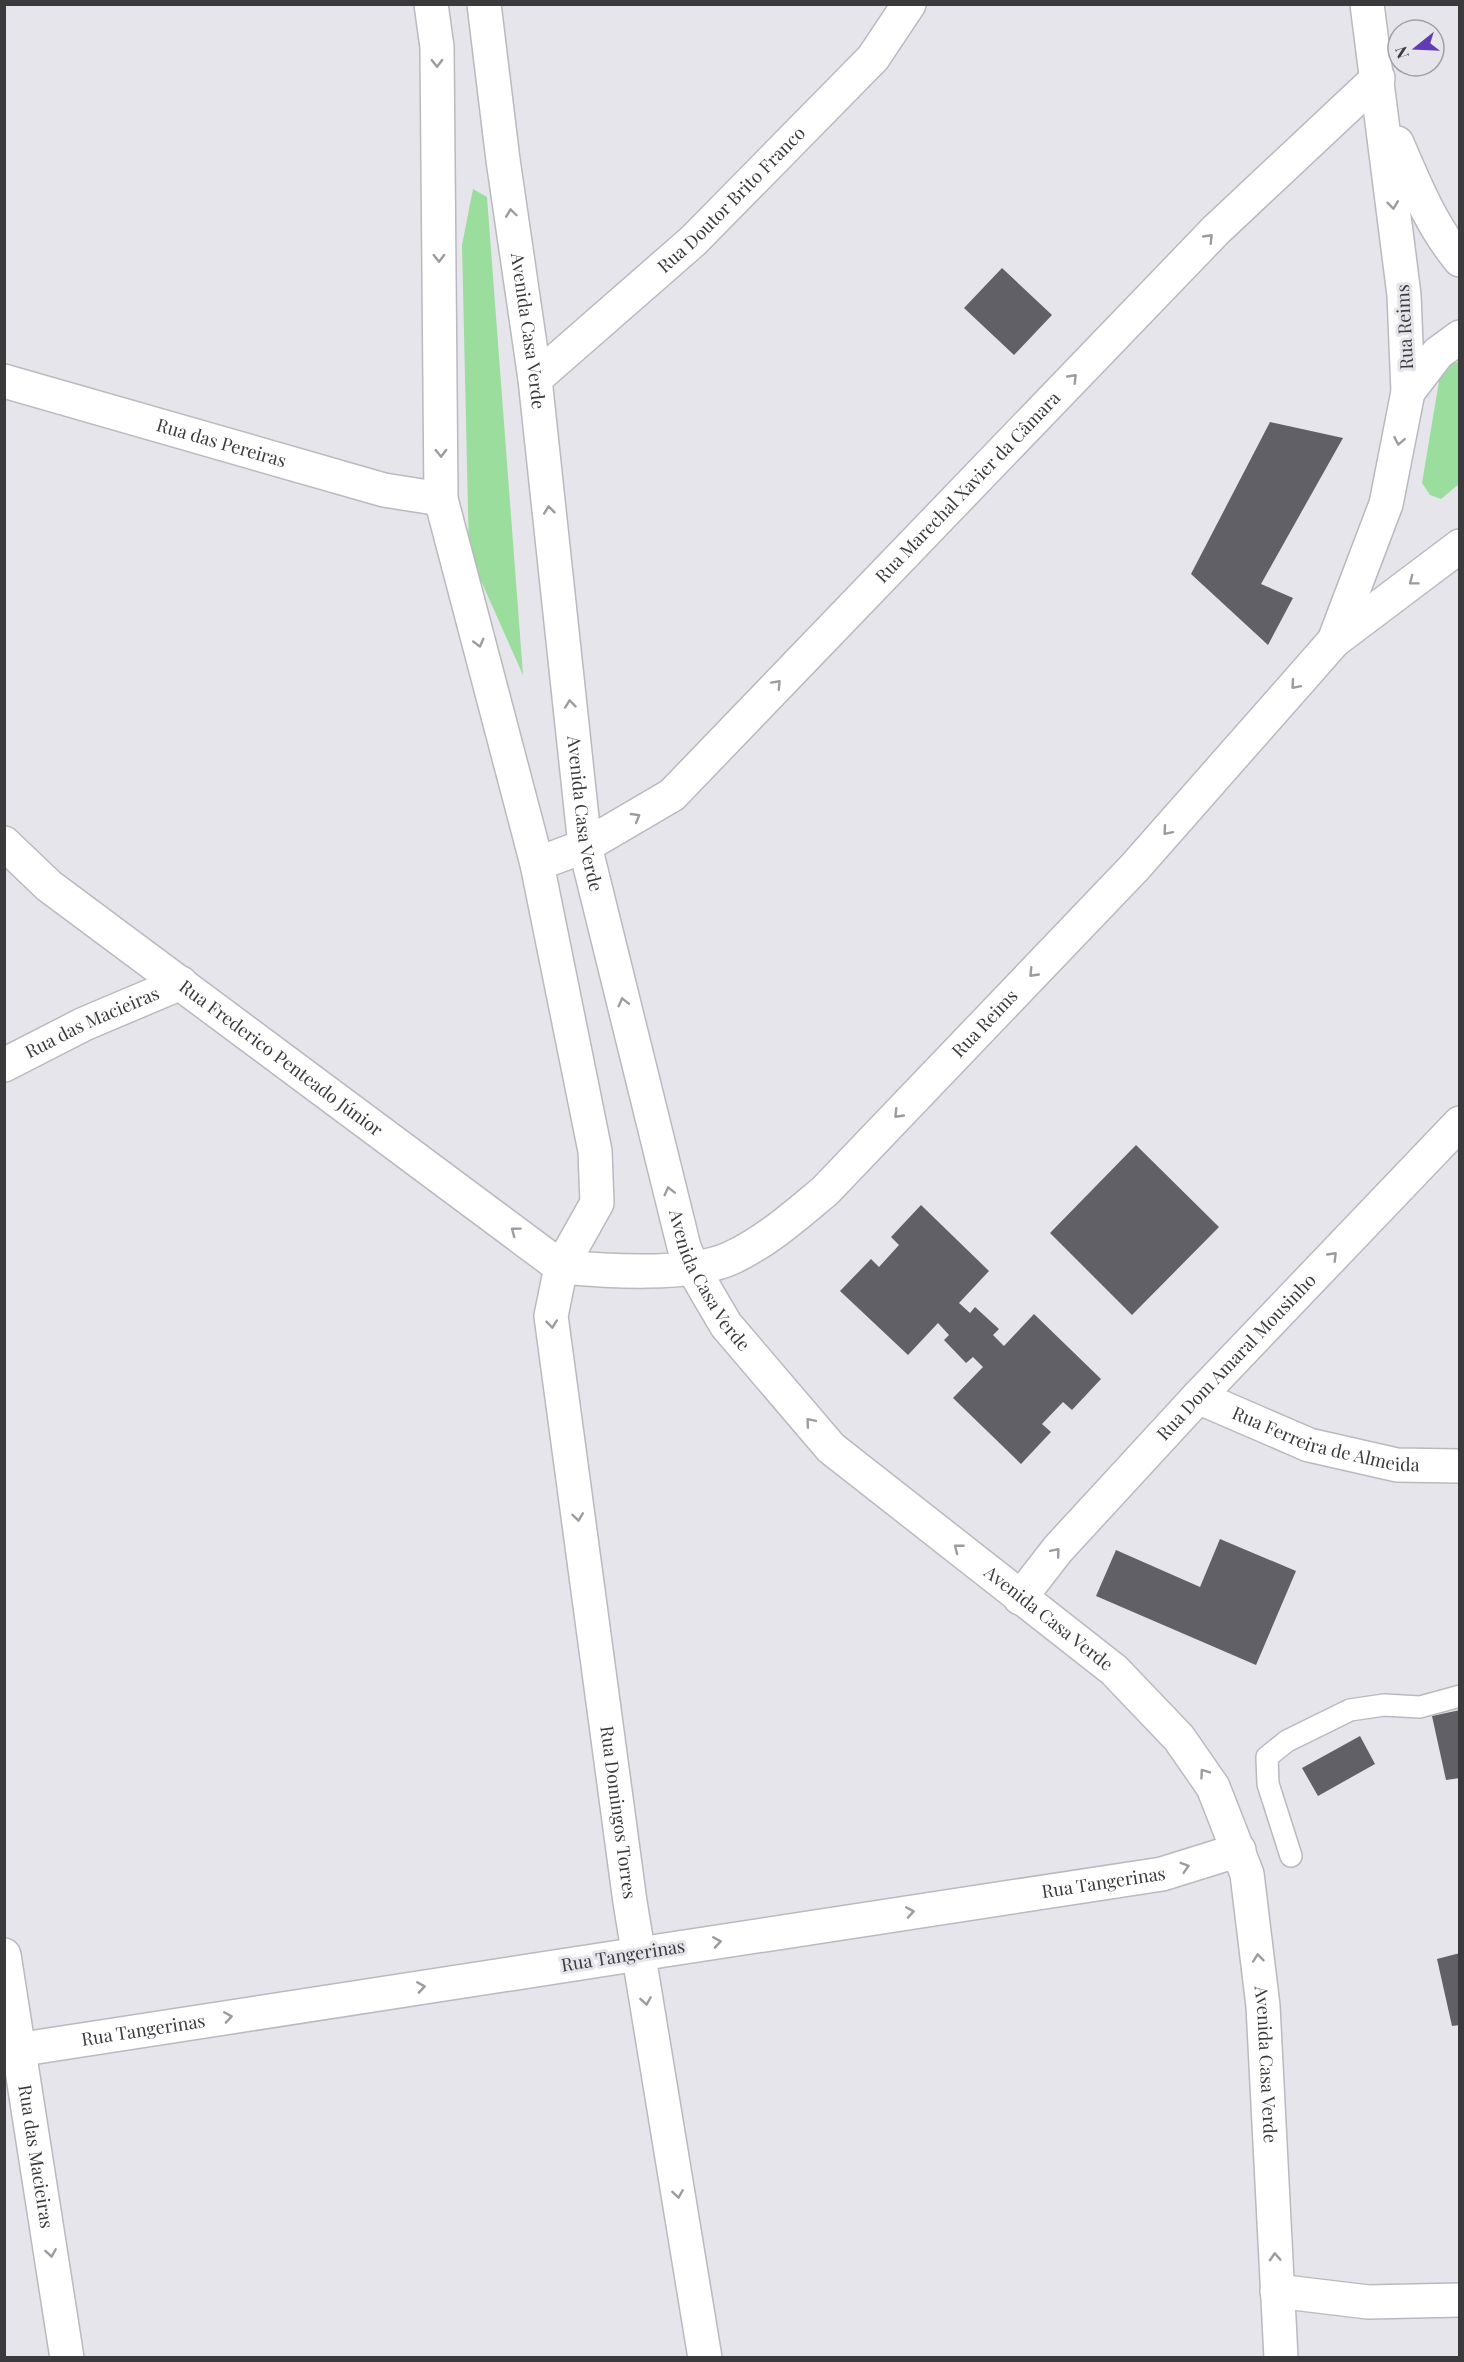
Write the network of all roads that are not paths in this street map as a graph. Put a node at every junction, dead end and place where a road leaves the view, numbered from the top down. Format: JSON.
{"nodes":[{"id":1,"x":431,"y":4,"type":"edge"},
{"id":2,"x":484,"y":4,"type":"edge"},
{"id":3,"x":909,"y":4,"type":"edge"},
{"id":4,"x":1367,"y":4,"type":"edge"},
{"id":5,"x":1380,"y":92,"type":"junction"},
{"id":6,"x":1460,"y":260,"type":"edge"},
{"id":7,"x":1460,"y":337,"type":"edge"},
{"id":8,"x":535,"y":379,"type":"junction"},
{"id":9,"x":4,"y":381,"type":"edge"},
{"id":10,"x":1408,"y":392,"type":"junction"},
{"id":11,"x":441,"y":499,"type":"junction"},
{"id":12,"x":1460,"y":546,"type":"edge"},
{"id":13,"x":1334,"y":641,"type":"junction"},
{"id":14,"x":4,"y":843,"type":"edge"},
{"id":15,"x":585,"y":846,"type":"junction"},
{"id":16,"x":537,"y":864,"type":"junction"},
{"id":17,"x":181,"y":983,"type":"junction"},
{"id":18,"x":4,"y":1065,"type":"edge"},
{"id":19,"x":1460,"y":1123,"type":"edge"},
{"id":20,"x":561,"y":1267,"type":"junction"},
{"id":21,"x":692,"y":1267,"type":"junction"},
{"id":22,"x":1198,"y":1397,"type":"junction"},
{"id":23,"x":1460,"y":1466,"type":"edge"},
{"id":24,"x":1020,"y":1598,"type":"junction"},
{"id":25,"x":1460,"y":1696,"type":"edge"},
{"id":26,"x":1239,"y":1850,"type":"junction"},
{"id":27,"x":1290,"y":1856,"type":"dead end"},
{"id":28,"x":639,"y":1954,"type":"junction"},
{"id":29,"x":4,"y":1955,"type":"edge"},
{"id":30,"x":12,"y":2051,"type":"edge"},
{"id":31,"x":1277,"y":2291,"type":"junction"},
{"id":32,"x":1460,"y":2300,"type":"edge"},
{"id":33,"x":67,"y":2358,"type":"edge"},
{"id":34,"x":705,"y":2358,"type":"edge"},
{"id":35,"x":1281,"y":2358,"type":"edge"}],
"edges":[{"from":1,"to":11,"type":"main road","one_way":true},
{"from":8,"to":2,"type":"main road","name":"Avenida Casa Verde","one_way":true},
{"from":3,"to":8,"type":"main road","name":"Rua Doutor Brito Franco"},
{"from":4,"to":5,"type":"main road","name":"Rua Reims"},
{"from":5,"to":6,"type":"main road"},
{"from":5,"to":10,"type":"main road","name":"Rua Reims","one_way":true},
{"from":15,"to":5,"type":"main road","name":"Rua Marechal Xavier da Câmara","one_way":true},
{"from":7,"to":10,"type":"main road"},
{"from":15,"to":8,"type":"main road","name":"Avenida Casa Verde","one_way":true},
{"from":9,"to":11,"type":"main road","name":"Rua das Pereiras"},
{"from":10,"to":13,"type":"main road","name":"Rua Reims","one_way":true},
{"from":11,"to":16,"type":"main road","one_way":true},
{"from":12,"to":13,"type":"main road","name":"Rua Reims","one_way":true},
{"from":13,"to":21,"type":"main road","name":"Rua Reims","one_way":true},
{"from":14,"to":17,"type":"main road","name":"Rua Frederico Penteado Júnior"},
{"from":15,"to":16,"type":"main road","name":"Rua Marechal Xavier da Câmara"},
{"from":21,"to":15,"type":"main road","name":"Avenida Casa Verde","one_way":true},
{"from":16,"to":20,"type":"main road"},
{"from":17,"to":18,"type":"main road","name":"Rua das Macieiras"},
{"from":20,"to":17,"type":"main road","name":"Rua Frederico Penteado Júnior","one_way":true},
{"from":22,"to":19,"type":"main road","name":"Rua Dom Amaral Mousinho","one_way":true},
{"from":20,"to":21,"type":"main road","name":"Rua Reims"},
{"from":20,"to":28,"type":"main road","name":"Rua Domingos Torres","one_way":true},
{"from":24,"to":21,"type":"main road","name":"Avenida Casa Verde","one_way":true},
{"from":22,"to":23,"type":"main road","name":"Rua Ferreira de Almeida"},
{"from":24,"to":22,"type":"main road","name":"Rua Dom Amaral Mousinho","one_way":true},
{"from":26,"to":24,"type":"main road","name":"Avenida Casa Verde","one_way":true},
{"from":25,"to":27,"type":"lane"},
{"from":28,"to":26,"type":"main road","name":"Rua Tangerinas","one_way":true},
{"from":31,"to":26,"type":"main road","name":"Avenida Casa Verde","one_way":true},
{"from":30,"to":28,"type":"main road","name":"Rua Tangerinas","one_way":true},
{"from":28,"to":34,"type":"main road","name":"Rua Domingos Torres","one_way":true},
{"from":29,"to":30,"type":"main road","name":"Rua das Macieiras"},
{"from":30,"to":33,"type":"main road","name":"Rua das Macieiras","one_way":true},
{"from":31,"to":32,"type":"main road"},
{"from":31,"to":35,"type":"main road","name":"Avenida Casa Verde"}]}
